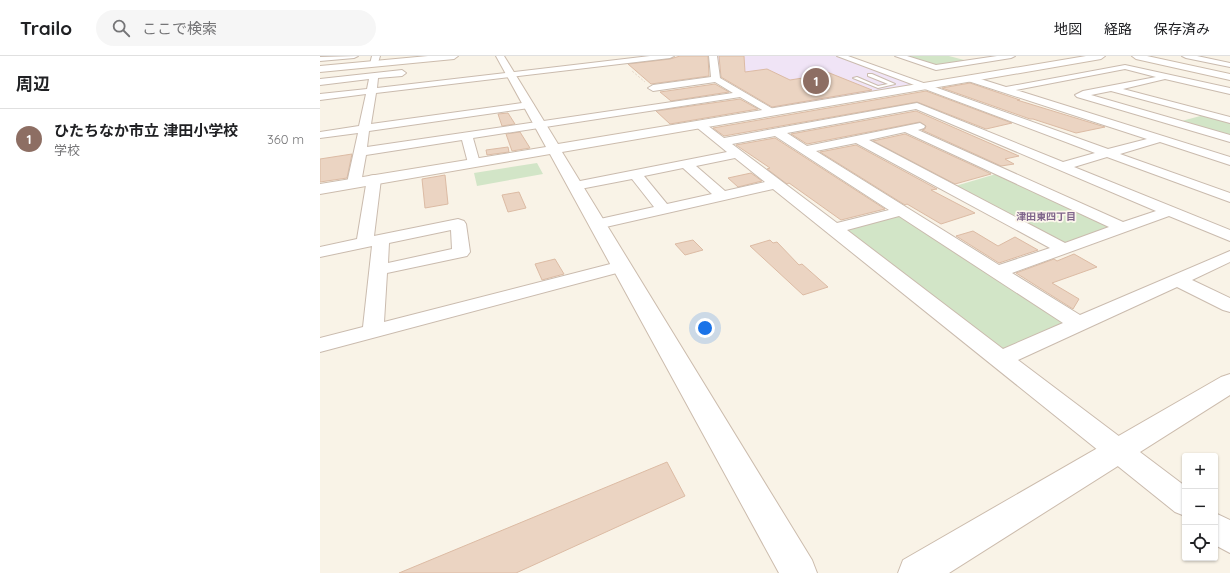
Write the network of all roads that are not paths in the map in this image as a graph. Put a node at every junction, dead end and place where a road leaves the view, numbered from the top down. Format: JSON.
{"nodes":[{"id":1,"x":354,"y":56,"type":"edge"},
{"id":2,"x":454,"y":56,"type":"edge"},
{"id":3,"x":670,"y":56,"type":"edge"},
{"id":4,"x":713,"y":56,"type":"edge"},
{"id":5,"x":841,"y":56,"type":"edge"},
{"id":6,"x":899,"y":56,"type":"edge"},
{"id":7,"x":954,"y":56,"type":"edge"},
{"id":8,"x":1006,"y":56,"type":"edge"},
{"id":9,"x":1011,"y":56,"type":"edge"},
{"id":10,"x":1101,"y":56,"type":"edge"},
{"id":11,"x":1136,"y":56,"type":"edge"},
{"id":12,"x":1189,"y":56,"type":"edge"},
{"id":13,"x":996,"y":58,"type":"junction"},
{"id":14,"x":320,"y":59,"type":"edge"},
{"id":15,"x":376,"y":61,"type":"edge"},
{"id":16,"x":974,"y":61,"type":"junction"},
{"id":17,"x":502,"y":64,"type":"edge"},
{"id":18,"x":1230,"y":65,"type":"edge"},
{"id":19,"x":1033,"y":68,"type":"junction"},
{"id":20,"x":320,"y":69,"type":"edge"},
{"id":21,"x":412,"y":72,"type":"dead end"},
{"id":22,"x":888,"y":73,"type":"junction"},
{"id":23,"x":870,"y":75,"type":"junction"},
{"id":24,"x":374,"y":76,"type":"junction"},
{"id":25,"x":1167,"y":76,"type":"junction"},
{"id":26,"x":1230,"y":77,"type":"edge"},
{"id":27,"x":971,"y":78,"type":"junction"},
{"id":28,"x":1070,"y":78,"type":"junction"},
{"id":29,"x":716,"y":80,"type":"junction"},
{"id":30,"x":320,"y":82,"type":"edge"},
{"id":31,"x":1140,"y":82,"type":"junction"},
{"id":32,"x":925,"y":86,"type":"junction"},
{"id":33,"x":1162,"y":87,"type":"dead end"},
{"id":34,"x":653,"y":88,"type":"dead end"},
{"id":35,"x":1111,"y":88,"type":"junction"},
{"id":36,"x":371,"y":90,"type":"junction"},
{"id":37,"x":1006,"y":90,"type":"junction"},
{"id":38,"x":1230,"y":91,"type":"edge"},
{"id":39,"x":742,"y":94,"type":"junction"},
{"id":40,"x":320,"y":96,"type":"edge"},
{"id":41,"x":1073,"y":96,"type":"junction"},
{"id":42,"x":1045,"y":102,"type":"junction"},
{"id":43,"x":822,"y":104,"type":"junction"},
{"id":44,"x":528,"y":105,"type":"junction"},
{"id":45,"x":773,"y":112,"type":"junction"},
{"id":46,"x":851,"y":118,"type":"junction"},
{"id":47,"x":950,"y":120,"type":"junction"},
{"id":48,"x":1230,"y":120,"type":"edge"},
{"id":49,"x":699,"y":124,"type":"junction"},
{"id":50,"x":540,"y":125,"type":"junction"},
{"id":51,"x":364,"y":128,"type":"junction"},
{"id":52,"x":907,"y":128,"type":"junction"},
{"id":53,"x":777,"y":132,"type":"junction"},
{"id":54,"x":320,"y":135,"type":"edge"},
{"id":55,"x":467,"y":136,"type":"junction"},
{"id":56,"x":858,"y":139,"type":"junction"},
{"id":57,"x":1159,"y":139,"type":"junction"},
{"id":58,"x":1230,"y":139,"type":"edge"},
{"id":59,"x":730,"y":148,"type":"junction"},
{"id":60,"x":554,"y":149,"type":"junction"},
{"id":61,"x":805,"y":150,"type":"junction"},
{"id":62,"x":360,"y":152,"type":"junction"},
{"id":63,"x":1108,"y":153,"type":"junction"},
{"id":64,"x":1230,"y":161,"type":"edge"},
{"id":65,"x":474,"y":163,"type":"junction"},
{"id":66,"x":686,"y":164,"type":"junction"},
{"id":67,"x":1062,"y":166,"type":"junction"},
{"id":68,"x":636,"y":175,"type":"junction"},
{"id":69,"x":374,"y":180,"type":"junction"},
{"id":70,"x":354,"y":183,"type":"junction"},
{"id":71,"x":776,"y":184,"type":"junction"},
{"id":72,"x":575,"y":186,"type":"junction"},
{"id":73,"x":320,"y":189,"type":"edge"},
{"id":74,"x":722,"y":196,"type":"junction"},
{"id":75,"x":1230,"y":198,"type":"edge"},
{"id":76,"x":664,"y":210,"type":"junction"},
{"id":77,"x":901,"y":211,"type":"junction"},
{"id":78,"x":1170,"y":211,"type":"junction"},
{"id":79,"x":597,"y":224,"type":"junction"},
{"id":80,"x":1123,"y":228,"type":"junction"},
{"id":81,"x":834,"y":229,"type":"junction"},
{"id":82,"x":1230,"y":236,"type":"edge"},
{"id":83,"x":373,"y":241,"type":"junction"},
{"id":84,"x":1064,"y":249,"type":"junction"},
{"id":85,"x":320,"y":252,"type":"edge"},
{"id":86,"x":1230,"y":256,"type":"edge"},
{"id":87,"x":622,"y":266,"type":"junction"},
{"id":88,"x":378,"y":270,"type":"junction"},
{"id":89,"x":998,"y":272,"type":"junction"},
{"id":90,"x":1177,"y":280,"type":"junction"},
{"id":91,"x":1230,"y":306,"type":"edge"},
{"id":92,"x":1079,"y":324,"type":"junction"},
{"id":93,"x":373,"y":331,"type":"junction"},
{"id":94,"x":320,"y":345,"type":"edge"},
{"id":95,"x":1000,"y":359,"type":"junction"},
{"id":96,"x":1230,"y":383,"type":"edge"},
{"id":97,"x":1119,"y":451,"type":"junction"},
{"id":98,"x":1182,"y":501,"type":"edge"},
{"id":99,"x":1218,"y":529,"type":"edge"},
{"id":100,"x":1230,"y":538,"type":"edge"},
{"id":101,"x":799,"y":573,"type":"edge"},
{"id":102,"x":916,"y":573,"type":"edge"}],
"edges":[{"from":1,"to":14,"type":"street"},
{"from":2,"to":15,"type":"street"},
{"from":3,"to":17,"type":"street"},
{"from":4,"to":29,"type":"street"},
{"from":5,"to":22,"type":"street"},
{"from":6,"to":16,"type":"street"},
{"from":7,"to":16,"type":"street"},
{"from":8,"to":9,"type":"street"},
{"from":8,"to":13,"type":"street"},
{"from":10,"to":19,"type":"street"},
{"from":11,"to":26,"type":"street"},
{"from":12,"to":18,"type":"street"},
{"from":13,"to":16,"type":"street"},
{"from":13,"to":19,"type":"street"},
{"from":15,"to":20,"type":"street"},
{"from":15,"to":24,"type":"street"},
{"from":17,"to":36,"type":"street"},
{"from":17,"to":44,"type":"street"},
{"from":19,"to":27,"type":"street"},
{"from":19,"to":28,"type":"street"},
{"from":21,"to":24,"type":"street"},
{"from":22,"to":23,"type":"lane"},
{"from":22,"to":32,"type":"street"},
{"from":23,"to":23,"type":"lane"},
{"from":24,"to":30,"type":"street"},
{"from":24,"to":36,"type":"street"},
{"from":25,"to":28,"type":"street"},
{"from":25,"to":31,"type":"street"},
{"from":25,"to":38,"type":"street"},
{"from":27,"to":32,"type":"street"},
{"from":27,"to":37,"type":"street"},
{"from":28,"to":37,"type":"street"},
{"from":29,"to":34,"type":"street"},
{"from":29,"to":39,"type":"street"},
{"from":31,"to":33,"type":"street"},
{"from":31,"to":35,"type":"street"},
{"from":32,"to":43,"type":"street"},
{"from":32,"to":63,"type":"street"},
{"from":35,"to":41,"type":"street"},
{"from":35,"to":48,"type":"street"},
{"from":36,"to":40,"type":"street"},
{"from":36,"to":51,"type":"street"},
{"from":37,"to":42,"type":"street"},
{"from":39,"to":45,"type":"street"},
{"from":39,"to":50,"type":"street"},
{"from":41,"to":42,"type":"street"},
{"from":41,"to":58,"type":"street"},
{"from":42,"to":57,"type":"street"},
{"from":43,"to":45,"type":"street"},
{"from":43,"to":46,"type":"street"},
{"from":44,"to":50,"type":"street"},
{"from":44,"to":51,"type":"street"},
{"from":45,"to":49,"type":"street"},
{"from":46,"to":47,"type":"street"},
{"from":46,"to":53,"type":"street"},
{"from":47,"to":52,"type":"street"},
{"from":47,"to":67,"type":"street"},
{"from":49,"to":59,"type":"street"},
{"from":49,"to":60,"type":"street"},
{"from":50,"to":55,"type":"street"},
{"from":50,"to":60,"type":"street"},
{"from":51,"to":54,"type":"street"},
{"from":51,"to":62,"type":"street"},
{"from":52,"to":56,"type":"street"},
{"from":52,"to":80,"type":"street"},
{"from":53,"to":59,"type":"street"},
{"from":53,"to":61,"type":"street"},
{"from":55,"to":62,"type":"street"},
{"from":55,"to":65,"type":"street"},
{"from":56,"to":61,"type":"street"},
{"from":56,"to":84,"type":"street"},
{"from":57,"to":63,"type":"street"},
{"from":57,"to":64,"type":"street"},
{"from":59,"to":66,"type":"street"},
{"from":59,"to":71,"type":"street"},
{"from":60,"to":65,"type":"street"},
{"from":60,"to":72,"type":"street"},
{"from":61,"to":77,"type":"street"},
{"from":62,"to":70,"type":"street"},
{"from":63,"to":67,"type":"street"},
{"from":63,"to":75,"type":"street"},
{"from":65,"to":69,"type":"street"},
{"from":66,"to":68,"type":"street"},
{"from":66,"to":74,"type":"street"},
{"from":67,"to":78,"type":"street"},
{"from":68,"to":72,"type":"street"},
{"from":68,"to":76,"type":"street"},
{"from":69,"to":70,"type":"street"},
{"from":69,"to":83,"type":"street"},
{"from":70,"to":73,"type":"street"},
{"from":71,"to":74,"type":"street"},
{"from":71,"to":81,"type":"street"},
{"from":72,"to":79,"type":"street"},
{"from":74,"to":76,"type":"street"},
{"from":76,"to":79,"type":"street"},
{"from":77,"to":81,"type":"street"},
{"from":77,"to":89,"type":"street"},
{"from":78,"to":80,"type":"street"},
{"from":78,"to":82,"type":"street"},
{"from":79,"to":87,"type":"street"},
{"from":80,"to":84,"type":"street"},
{"from":81,"to":95,"type":"street"},
{"from":83,"to":85,"type":"street"},
{"from":83,"to":88,"type":"street"},
{"from":83,"to":88,"type":"street"},
{"from":84,"to":89,"type":"street"},
{"from":86,"to":90,"type":"street"},
{"from":87,"to":93,"type":"street"},
{"from":87,"to":101,"type":"street"},
{"from":88,"to":93,"type":"street"},
{"from":89,"to":92,"type":"street"},
{"from":90,"to":91,"type":"street"},
{"from":90,"to":92,"type":"street"},
{"from":92,"to":95,"type":"street"},
{"from":93,"to":94,"type":"street"},
{"from":95,"to":97,"type":"street"},
{"from":96,"to":97,"type":"street"},
{"from":97,"to":98,"type":"street"},
{"from":97,"to":102,"type":"street"},
{"from":99,"to":100,"type":"street"}]}
